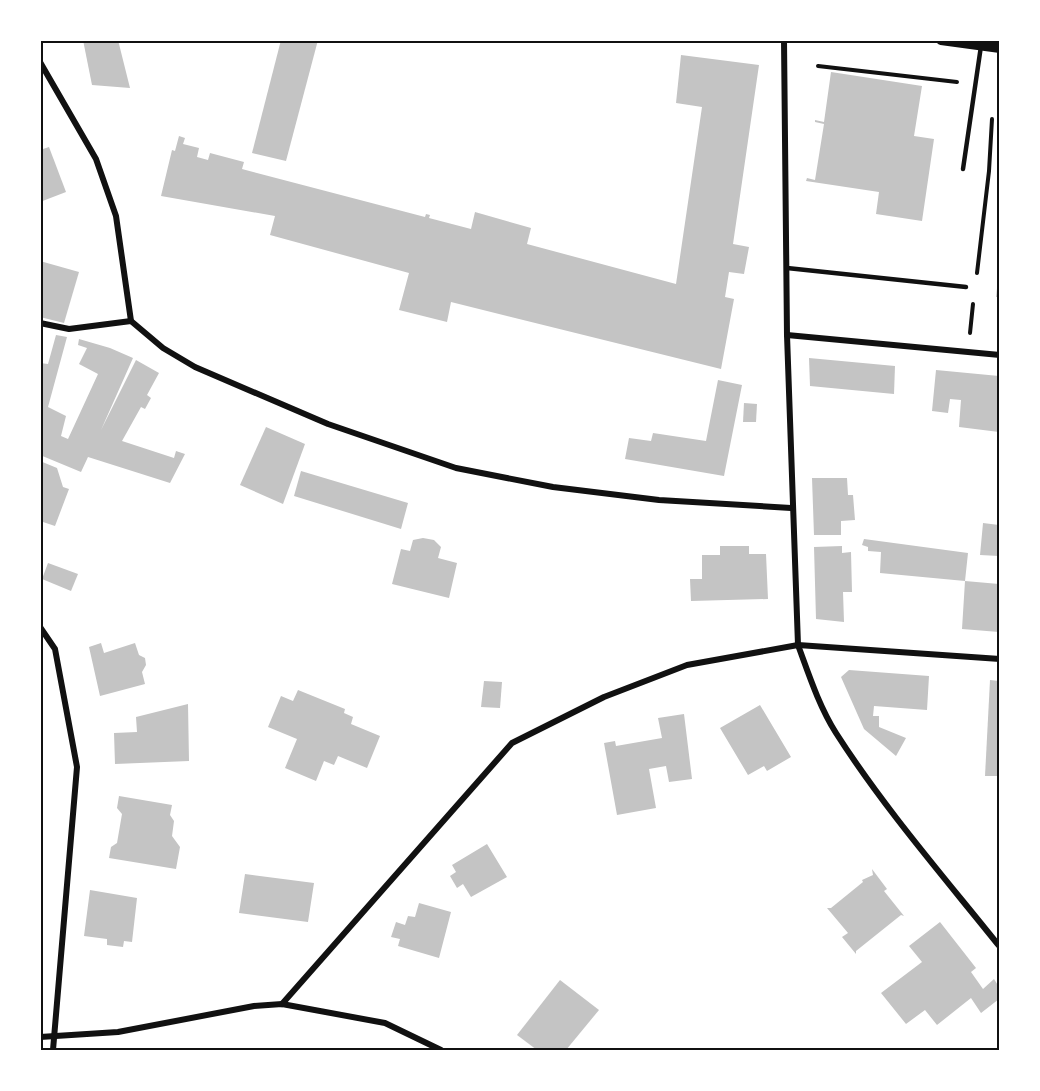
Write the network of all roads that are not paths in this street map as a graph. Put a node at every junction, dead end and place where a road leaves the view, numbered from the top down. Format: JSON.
{"nodes":[{"id":1,"x":784,"y":40,"type":"edge"},
{"id":2,"x":941,"y":40,"type":"edge"},
{"id":3,"x":978,"y":44,"type":"edge"},
{"id":4,"x":999,"y":48,"type":"edge"},
{"id":5,"x":40,"y":62,"type":"edge"},
{"id":6,"x":963,"y":168,"type":"dead end"},
{"id":7,"x":786,"y":268,"type":"junction"},
{"id":8,"x":966,"y":287,"type":"dead end"},
{"id":9,"x":131,"y":321,"type":"junction"},
{"id":10,"x":40,"y":323,"type":"edge"},
{"id":11,"x":786,"y":335,"type":"junction"},
{"id":12,"x":999,"y":355,"type":"edge"},
{"id":13,"x":791,"y":508,"type":"junction"},
{"id":14,"x":40,"y":627,"type":"edge"},
{"id":15,"x":798,"y":645,"type":"junction"},
{"id":16,"x":999,"y":659,"type":"edge"},
{"id":17,"x":999,"y":947,"type":"edge"},
{"id":18,"x":282,"y":1004,"type":"junction"},
{"id":19,"x":40,"y":1037,"type":"edge"},
{"id":20,"x":53,"y":1037,"type":"junction"},
{"id":21,"x":53,"y":1050,"type":"edge"},
{"id":22,"x":441,"y":1050,"type":"edge"}],
"edges":[{"from":1,"to":7,"type":"street"},
{"from":2,"to":3,"type":"street"},
{"from":3,"to":4,"type":"street"},
{"from":3,"to":6,"type":"lane"},
{"from":5,"to":9,"type":"street"},
{"from":7,"to":8,"type":"lane"},
{"from":7,"to":11,"type":"street"},
{"from":9,"to":10,"type":"street"},
{"from":9,"to":13,"type":"street"},
{"from":11,"to":12,"type":"street"},
{"from":11,"to":13,"type":"street"},
{"from":13,"to":15,"type":"street"},
{"from":14,"to":20,"type":"street"},
{"from":15,"to":16,"type":"street"},
{"from":15,"to":17,"type":"street"},
{"from":15,"to":18,"type":"street"},
{"from":18,"to":20,"type":"street"},
{"from":18,"to":22,"type":"street"},
{"from":19,"to":20,"type":"street"},
{"from":20,"to":21,"type":"street"}]}
